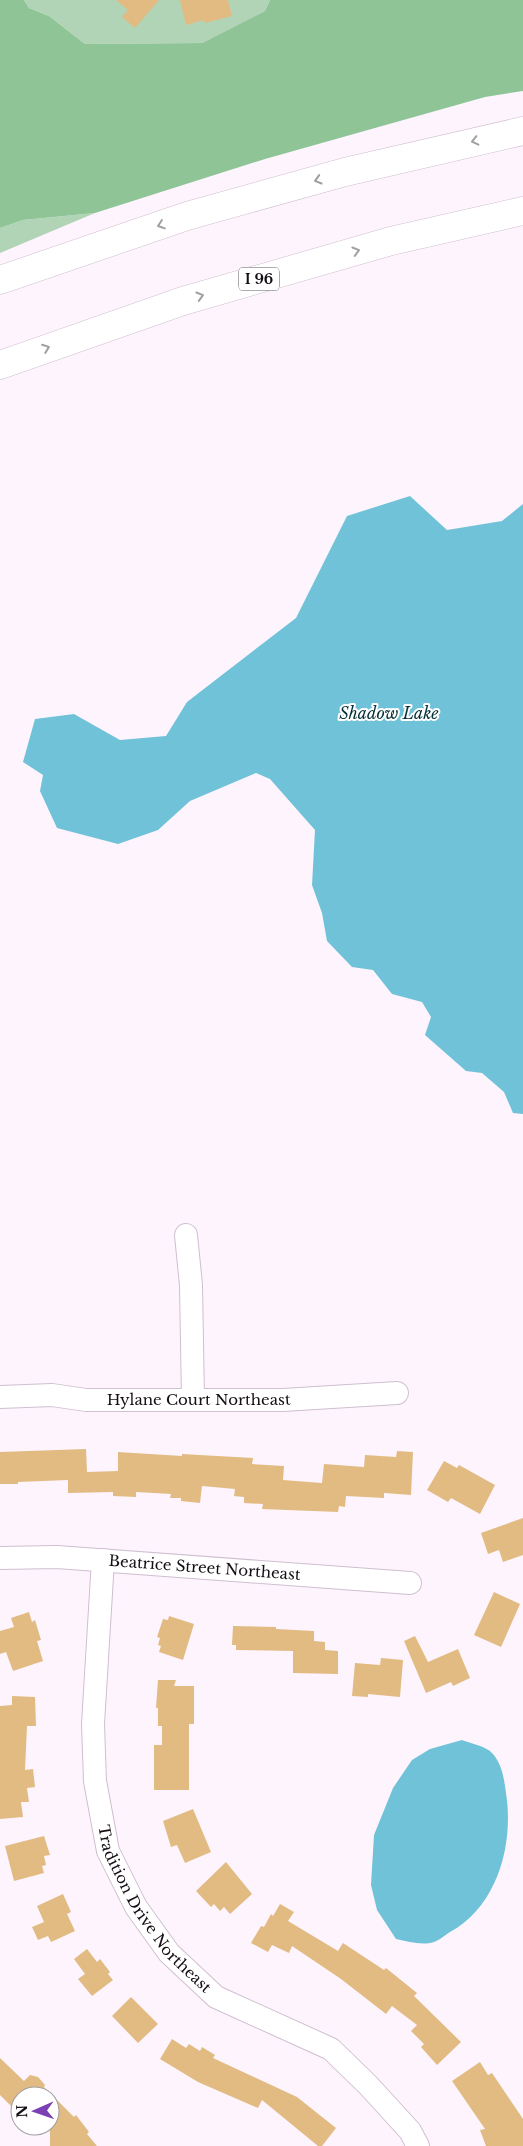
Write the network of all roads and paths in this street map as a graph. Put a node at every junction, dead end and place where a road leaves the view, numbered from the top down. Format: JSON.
{"nodes":[{"id":1,"x":523,"y":131,"type":"edge"},
{"id":2,"x":523,"y":211,"type":"edge"},
{"id":3,"x":0,"y":280,"type":"edge"},
{"id":4,"x":0,"y":365,"type":"edge"},
{"id":5,"x":186,"y":1235,"type":"dead end"},
{"id":6,"x":397,"y":1393,"type":"dead end"},
{"id":7,"x":0,"y":1397,"type":"edge"},
{"id":8,"x":193,"y":1400,"type":"junction"},
{"id":9,"x":0,"y":1558,"type":"edge"},
{"id":10,"x":103,"y":1560,"type":"junction"},
{"id":11,"x":410,"y":1583,"type":"dead end"},
{"id":12,"x":418,"y":2146,"type":"edge"}],
"edges":[{"from":1,"to":3,"type":"highway","one_way":true},
{"from":4,"to":2,"type":"highway","number":"I 96","one_way":true},
{"from":5,"to":8,"type":"street"},
{"from":6,"to":8,"type":"street","name":"Hylane Court Northeast"},
{"from":7,"to":8,"type":"street","name":"Hylane Court Northeast"},
{"from":9,"to":10,"type":"street","name":"Beatrice Street Northeast"},
{"from":10,"to":11,"type":"street","name":"Beatrice Street Northeast"},
{"from":10,"to":12,"type":"street","name":"Tradition Drive Northeast"}]}
